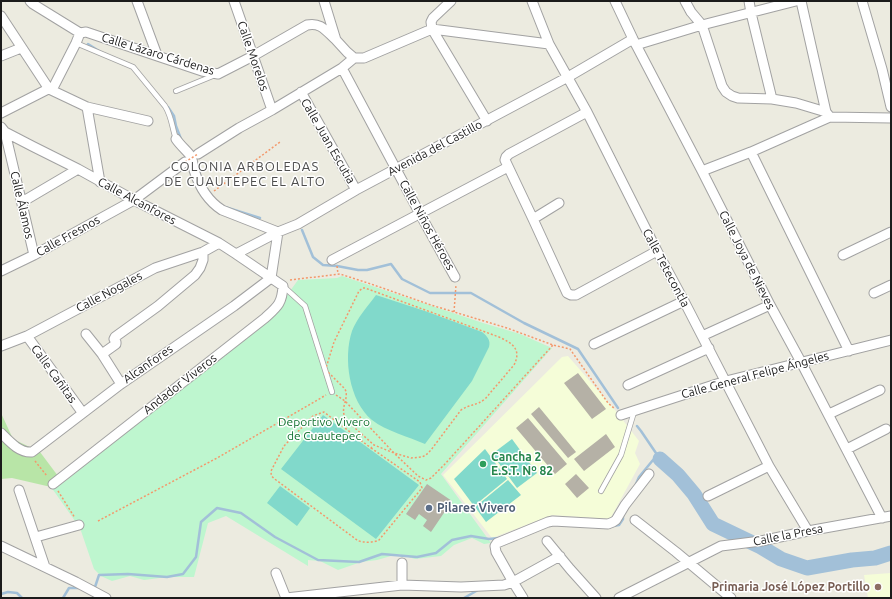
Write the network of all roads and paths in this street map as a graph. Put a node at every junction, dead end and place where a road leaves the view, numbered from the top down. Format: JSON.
{"nodes":[{"id":1,"x":30,"y":1,"type":"edge"},
{"id":2,"x":137,"y":1,"type":"edge"},
{"id":3,"x":234,"y":1,"type":"edge"},
{"id":4,"x":324,"y":1,"type":"edge"},
{"id":5,"x":451,"y":1,"type":"edge"},
{"id":6,"x":532,"y":1,"type":"edge"},
{"id":7,"x":615,"y":1,"type":"edge"},
{"id":8,"x":685,"y":1,"type":"edge"},
{"id":9,"x":749,"y":1,"type":"edge"},
{"id":10,"x":796,"y":1,"type":"edge"},
{"id":11,"x":801,"y":1,"type":"edge"},
{"id":12,"x":862,"y":1,"type":"edge"},
{"id":13,"x":751,"y":13,"type":"junction"},
{"id":14,"x":1,"y":16,"type":"edge"},
{"id":15,"x":702,"y":25,"type":"junction"},
{"id":16,"x":432,"y":29,"type":"junction"},
{"id":17,"x":80,"y":34,"type":"junction"},
{"id":18,"x":336,"y":40,"type":"junction"},
{"id":19,"x":634,"y":42,"type":"junction"},
{"id":20,"x":76,"y":43,"type":"junction"},
{"id":21,"x":549,"y":44,"type":"junction"},
{"id":22,"x":21,"y":48,"type":"junction"},
{"id":23,"x":158,"y":55,"type":"junction"},
{"id":24,"x":1,"y":56,"type":"edge"},
{"id":25,"x":253,"y":56,"type":"junction"},
{"id":26,"x":354,"y":58,"type":"junction"},
{"id":27,"x":342,"y":68,"type":"junction"},
{"id":28,"x":218,"y":74,"type":"junction"},
{"id":29,"x":568,"y":77,"type":"junction"},
{"id":30,"x":887,"y":77,"type":"edge"},
{"id":31,"x":49,"y":89,"type":"junction"},
{"id":32,"x":176,"y":91,"type":"dead end"},
{"id":33,"x":301,"y":92,"type":"junction"},
{"id":34,"x":772,"y":99,"type":"junction"},
{"id":35,"x":891,"y":106,"type":"edge"},
{"id":36,"x":87,"y":107,"type":"junction"},
{"id":37,"x":272,"y":110,"type":"junction"},
{"id":38,"x":587,"y":112,"type":"junction"},
{"id":39,"x":1,"y":113,"type":"edge"},
{"id":40,"x":828,"y":114,"type":"junction"},
{"id":41,"x":891,"y":118,"type":"edge"},
{"id":42,"x":148,"y":121,"type":"dead end"},
{"id":43,"x":487,"y":121,"type":"junction"},
{"id":44,"x":3,"y":129,"type":"edge"},
{"id":45,"x":176,"y":139,"type":"joint"},
{"id":46,"x":280,"y":142,"type":"dead end"},
{"id":47,"x":751,"y":152,"type":"junction"},
{"id":48,"x":198,"y":154,"type":"joint"},
{"id":49,"x":185,"y":162,"type":"joint"},
{"id":50,"x":508,"y":167,"type":"junction"},
{"id":51,"x":396,"y":168,"type":"junction"},
{"id":52,"x":78,"y":169,"type":"junction"},
{"id":53,"x":702,"y":171,"type":"junction"},
{"id":54,"x":100,"y":182,"type":"junction"},
{"id":55,"x":356,"y":190,"type":"junction"},
{"id":56,"x":212,"y":192,"type":"dead end"},
{"id":57,"x":134,"y":200,"type":"junction"},
{"id":58,"x":22,"y":202,"type":"junction"},
{"id":59,"x":559,"y":203,"type":"dead end"},
{"id":60,"x":420,"y":214,"type":"junction"},
{"id":61,"x":533,"y":219,"type":"junction"},
{"id":62,"x":278,"y":232,"type":"junction"},
{"id":63,"x":891,"y":232,"type":"edge"},
{"id":64,"x":219,"y":244,"type":"junction"},
{"id":65,"x":657,"y":250,"type":"junction"},
{"id":66,"x":203,"y":252,"type":"junction"},
{"id":67,"x":236,"y":254,"type":"junction"},
{"id":68,"x":34,"y":255,"type":"junction"},
{"id":69,"x":843,"y":255,"type":"dead end"},
{"id":70,"x":335,"y":262,"type":"joint"},
{"id":71,"x":1,"y":272,"type":"edge"},
{"id":72,"x":338,"y":274,"type":"junction"},
{"id":73,"x":271,"y":278,"type":"junction"},
{"id":74,"x":456,"y":281,"type":"joint"},
{"id":75,"x":891,"y":285,"type":"edge"},
{"id":76,"x":283,"y":286,"type":"junction"},
{"id":77,"x":874,"y":292,"type":"dead end"},
{"id":78,"x":684,"y":301,"type":"junction"},
{"id":79,"x":770,"y":305,"type":"junction"},
{"id":80,"x":454,"y":312,"type":"junction"},
{"id":81,"x":86,"y":334,"type":"dead end"},
{"id":82,"x":26,"y":336,"type":"junction"},
{"id":83,"x":702,"y":336,"type":"junction"},
{"id":84,"x":891,"y":340,"type":"edge"},
{"id":85,"x":594,"y":344,"type":"dead end"},
{"id":86,"x":553,"y":345,"type":"junction"},
{"id":87,"x":1,"y":346,"type":"edge"},
{"id":88,"x":709,"y":348,"type":"junction"},
{"id":89,"x":849,"y":350,"type":"junction"},
{"id":90,"x":102,"y":354,"type":"junction"},
{"id":91,"x":801,"y":362,"type":"junction"},
{"id":92,"x":726,"y":381,"type":"junction"},
{"id":93,"x":121,"y":384,"type":"junction"},
{"id":94,"x":628,"y":385,"type":"dead end"},
{"id":95,"x":880,"y":390,"type":"dead end"},
{"id":96,"x":332,"y":392,"type":"junction"},
{"id":97,"x":345,"y":401,"type":"junction"},
{"id":98,"x":634,"y":410,"type":"junction"},
{"id":99,"x":82,"y":412,"type":"junction"},
{"id":100,"x":621,"y":414,"type":"joint"},
{"id":101,"x":829,"y":414,"type":"junction"},
{"id":102,"x":886,"y":429,"type":"dead end"},
{"id":103,"x":1,"y":433,"type":"edge"},
{"id":104,"x":374,"y":445,"type":"junction"},
{"id":105,"x":371,"y":448,"type":"junction"},
{"id":106,"x":847,"y":449,"type":"junction"},
{"id":107,"x":27,"y":452,"type":"junction"},
{"id":108,"x":394,"y":453,"type":"junction"},
{"id":109,"x":769,"y":466,"type":"junction"},
{"id":110,"x":649,"y":474,"type":"dead end"},
{"id":111,"x":54,"y":484,"type":"junction"},
{"id":112,"x":20,"y":490,"type":"dead end"},
{"id":113,"x":600,"y":491,"type":"dead end"},
{"id":114,"x":708,"y":496,"type":"dead end"},
{"id":115,"x":887,"y":517,"type":"edge"},
{"id":116,"x":635,"y":520,"type":"dead end"},
{"id":117,"x":98,"y":521,"type":"dead end"},
{"id":118,"x":79,"y":525,"type":"joint"},
{"id":119,"x":808,"y":531,"type":"junction"},
{"id":120,"x":36,"y":537,"type":"junction"},
{"id":121,"x":547,"y":541,"type":"dead end"},
{"id":122,"x":1,"y":546,"type":"edge"},
{"id":123,"x":560,"y":556,"type":"junction"},
{"id":124,"x":402,"y":563,"type":"dead end"},
{"id":125,"x":688,"y":563,"type":"junction"},
{"id":126,"x":45,"y":567,"type":"junction"},
{"id":127,"x":276,"y":573,"type":"dead end"},
{"id":128,"x":513,"y":582,"type":"junction"},
{"id":129,"x":402,"y":585,"type":"junction"},
{"id":130,"x":304,"y":597,"type":"edge"},
{"id":131,"x":106,"y":598,"type":"edge"},
{"id":132,"x":286,"y":598,"type":"edge"},
{"id":133,"x":523,"y":598,"type":"edge"},
{"id":134,"x":596,"y":598,"type":"edge"},
{"id":135,"x":619,"y":598,"type":"edge"},
{"id":136,"x":731,"y":598,"type":"edge"}],
"edges":[{"from":1,"to":17,"type":"street"},
{"from":2,"to":23,"type":"street"},
{"from":3,"to":25,"type":"street","name":"Calle Morelos"},
{"from":4,"to":18,"type":"street"},
{"from":5,"to":16,"type":"street"},
{"from":6,"to":21,"type":"street","name":"Calle Tetecontla"},
{"from":7,"to":19,"type":"street","name":"Calle Joya de Nieves"},
{"from":8,"to":15,"type":"street"},
{"from":9,"to":13,"type":"street"},
{"from":10,"to":13,"type":"street","name":"Avenida del Castillo"},
{"from":11,"to":40,"type":"street"},
{"from":12,"to":30,"type":"street"},
{"from":13,"to":15,"type":"street","name":"Avenida del Castillo"},
{"from":13,"to":34,"type":"street"},
{"from":14,"to":22,"type":"street"},
{"from":15,"to":19,"type":"street","name":"Avenida del Castillo"},
{"from":15,"to":34,"type":"street"},
{"from":16,"to":21,"type":"street"},
{"from":16,"to":26,"type":"street"},
{"from":16,"to":43,"type":"street"},
{"from":17,"to":20,"type":"street"},
{"from":17,"to":23,"type":"street","name":"Calle Lázaro Cárdenas"},
{"from":18,"to":25,"type":"street","name":"Calle Lázaro Cárdenas"},
{"from":18,"to":26,"type":"street"},
{"from":19,"to":29,"type":"street","name":"Avenida del Castillo"},
{"from":19,"to":53,"type":"street","name":"Calle Joya de Nieves"},
{"from":20,"to":31,"type":"street"},
{"from":20,"to":45,"type":"lane"},
{"from":21,"to":29,"type":"street","name":"Calle Tetecontla"},
{"from":22,"to":24,"type":"street"},
{"from":22,"to":31,"type":"street"},
{"from":23,"to":28,"type":"street","name":"Calle Lázaro Cárdenas"},
{"from":25,"to":28,"type":"street","name":"Calle Lázaro Cárdenas"},
{"from":25,"to":37,"type":"street","name":"Calle Morelos"},
{"from":26,"to":27,"type":"street"},
{"from":27,"to":33,"type":"street"},
{"from":27,"to":51,"type":"street","name":"Calle Niños Héroes"},
{"from":28,"to":32,"type":"lane"},
{"from":29,"to":38,"type":"street","name":"Calle Tetecontla"},
{"from":29,"to":43,"type":"street","name":"Avenida del Castillo"},
{"from":30,"to":35,"type":"street"},
{"from":31,"to":36,"type":"street"},
{"from":31,"to":39,"type":"street"},
{"from":33,"to":37,"type":"street"},
{"from":33,"to":55,"type":"street","name":"Calle Juan Escutia"},
{"from":34,"to":40,"type":"street"},
{"from":36,"to":42,"type":"street"},
{"from":36,"to":54,"type":"street"},
{"from":37,"to":48,"type":"street"},
{"from":38,"to":50,"type":"street"},
{"from":38,"to":65,"type":"street","name":"Calle Tetecontla"},
{"from":40,"to":41,"type":"street"},
{"from":40,"to":47,"type":"street"},
{"from":43,"to":51,"type":"street","name":"Avenida del Castillo"},
{"from":44,"to":52,"type":"street","name":"Calle Alcanfores"},
{"from":44,"to":58,"type":"street","name":"Calle Álamos"},
{"from":45,"to":62,"type":"street"},
{"from":46,"to":56,"type":"path"},
{"from":47,"to":53,"type":"street"},
{"from":47,"to":89,"type":"street"},
{"from":48,"to":49,"type":"path","bridge":true},
{"from":49,"to":57,"type":"street","name":"Calle Fresnos"},
{"from":50,"to":60,"type":"street"},
{"from":50,"to":61,"type":"street"},
{"from":51,"to":55,"type":"street","name":"Avenida del Castillo"},
{"from":51,"to":60,"type":"street","name":"Calle Niños Héroes"},
{"from":52,"to":54,"type":"street","name":"Calle Alcanfores"},
{"from":52,"to":58,"type":"street"},
{"from":53,"to":79,"type":"street","name":"Calle Joya de Nieves"},
{"from":54,"to":57,"type":"street","name":"Calle Alcanfores"},
{"from":55,"to":62,"type":"street","name":"Avenida del Castillo"},
{"from":57,"to":64,"type":"street","name":"Calle Alcanfores"},
{"from":57,"to":68,"type":"street","name":"Calle Fresnos"},
{"from":58,"to":68,"type":"street","name":"Calle Álamos"},
{"from":59,"to":61,"type":"street"},
{"from":60,"to":70,"type":"street"},
{"from":60,"to":74,"type":"street","name":"Calle Niños Héroes"},
{"from":61,"to":65,"type":"street"},
{"from":62,"to":67,"type":"street","name":"Avenida del Castillo"},
{"from":62,"to":73,"type":"street"},
{"from":63,"to":69,"type":"street"},
{"from":64,"to":66,"type":"street","name":"Calle Nogales"},
{"from":64,"to":67,"type":"street","name":"Calle Alcanfores"},
{"from":65,"to":78,"type":"street","name":"Calle Tetecontla"},
{"from":66,"to":82,"type":"street","name":"Calle Nogales"},
{"from":66,"to":90,"type":"street"},
{"from":67,"to":73,"type":"street","name":"Calle Alcanfores"},
{"from":68,"to":71,"type":"street","name":"Calle Fresnos"},
{"from":70,"to":72,"type":"path"},
{"from":72,"to":76,"type":"path"},
{"from":72,"to":80,"type":"path"},
{"from":73,"to":76,"type":"street"},
{"from":73,"to":93,"type":"street","name":"Alcanfores"},
{"from":74,"to":80,"type":"path"},
{"from":75,"to":77,"type":"street"},
{"from":76,"to":96,"type":"lane"},
{"from":76,"to":111,"type":"street","name":"Andador Viveros"},
{"from":78,"to":83,"type":"street","name":"Calle Tetecontla"},
{"from":78,"to":85,"type":"street"},
{"from":79,"to":83,"type":"street"},
{"from":79,"to":91,"type":"street","name":"Calle Joya de Nieves"},
{"from":80,"to":86,"type":"path"},
{"from":81,"to":90,"type":"street"},
{"from":82,"to":87,"type":"street","name":"Calle Nogales"},
{"from":82,"to":99,"type":"street","name":"Calle Cañitas"},
{"from":83,"to":88,"type":"street","name":"Calle Tetecontla"},
{"from":84,"to":89,"type":"street","name":"Calle General Felipe Ángeles"},
{"from":86,"to":100,"type":"path"},
{"from":86,"to":108,"type":"path"},
{"from":88,"to":92,"type":"street","name":"Calle Tetecontla"},
{"from":88,"to":94,"type":"street"},
{"from":89,"to":91,"type":"street","name":"Calle General Felipe Ángeles"},
{"from":90,"to":93,"type":"street"},
{"from":91,"to":92,"type":"street","name":"Calle General Felipe Ángeles"},
{"from":91,"to":101,"type":"street","name":"Calle Joya de Nieves"},
{"from":92,"to":98,"type":"street","name":"Calle General Felipe Ángeles"},
{"from":92,"to":109,"type":"street","name":"Calle Tetecontla"},
{"from":93,"to":99,"type":"street","name":"Alcanfores"},
{"from":95,"to":101,"type":"street"},
{"from":96,"to":97,"type":"path"},
{"from":96,"to":117,"type":"path"},
{"from":97,"to":104,"type":"path"},
{"from":97,"to":108,"type":"path"},
{"from":97,"to":108,"type":"path"},
{"from":98,"to":100,"type":"street","name":"Calle General Felipe Ángeles"},
{"from":98,"to":113,"type":"lane"},
{"from":99,"to":107,"type":"street","name":"Alcanfores"},
{"from":101,"to":106,"type":"street","name":"Calle Joya de Nieves"},
{"from":102,"to":106,"type":"street"},
{"from":103,"to":107,"type":"street"},
{"from":104,"to":105,"type":"path"},
{"from":104,"to":108,"type":"path"},
{"from":105,"to":105,"type":"path"},
{"from":106,"to":115,"type":"street","name":"Calle Joya de Nieves"},
{"from":107,"to":111,"type":"path"},
{"from":109,"to":114,"type":"street"},
{"from":109,"to":119,"type":"street","name":"Calle Tetecontla"},
{"from":110,"to":128,"type":"street"},
{"from":111,"to":118,"type":"path"},
{"from":112,"to":120,"type":"street"},
{"from":115,"to":119,"type":"street","name":"Calle la Presa"},
{"from":116,"to":125,"type":"street"},
{"from":118,"to":120,"type":"street"},
{"from":119,"to":125,"type":"street","name":"Calle la Presa"},
{"from":120,"to":126,"type":"street"},
{"from":121,"to":123,"type":"street"},
{"from":122,"to":126,"type":"street"},
{"from":123,"to":128,"type":"street"},
{"from":123,"to":134,"type":"street"},
{"from":124,"to":129,"type":"street"},
{"from":125,"to":135,"type":"street","name":"Calle la Presa"},
{"from":125,"to":136,"type":"street"},
{"from":126,"to":131,"type":"street"},
{"from":127,"to":132,"type":"street"},
{"from":128,"to":129,"type":"street"},
{"from":128,"to":133,"type":"street"},
{"from":129,"to":130,"type":"street"},
{"from":130,"to":132,"type":"street"}]}
